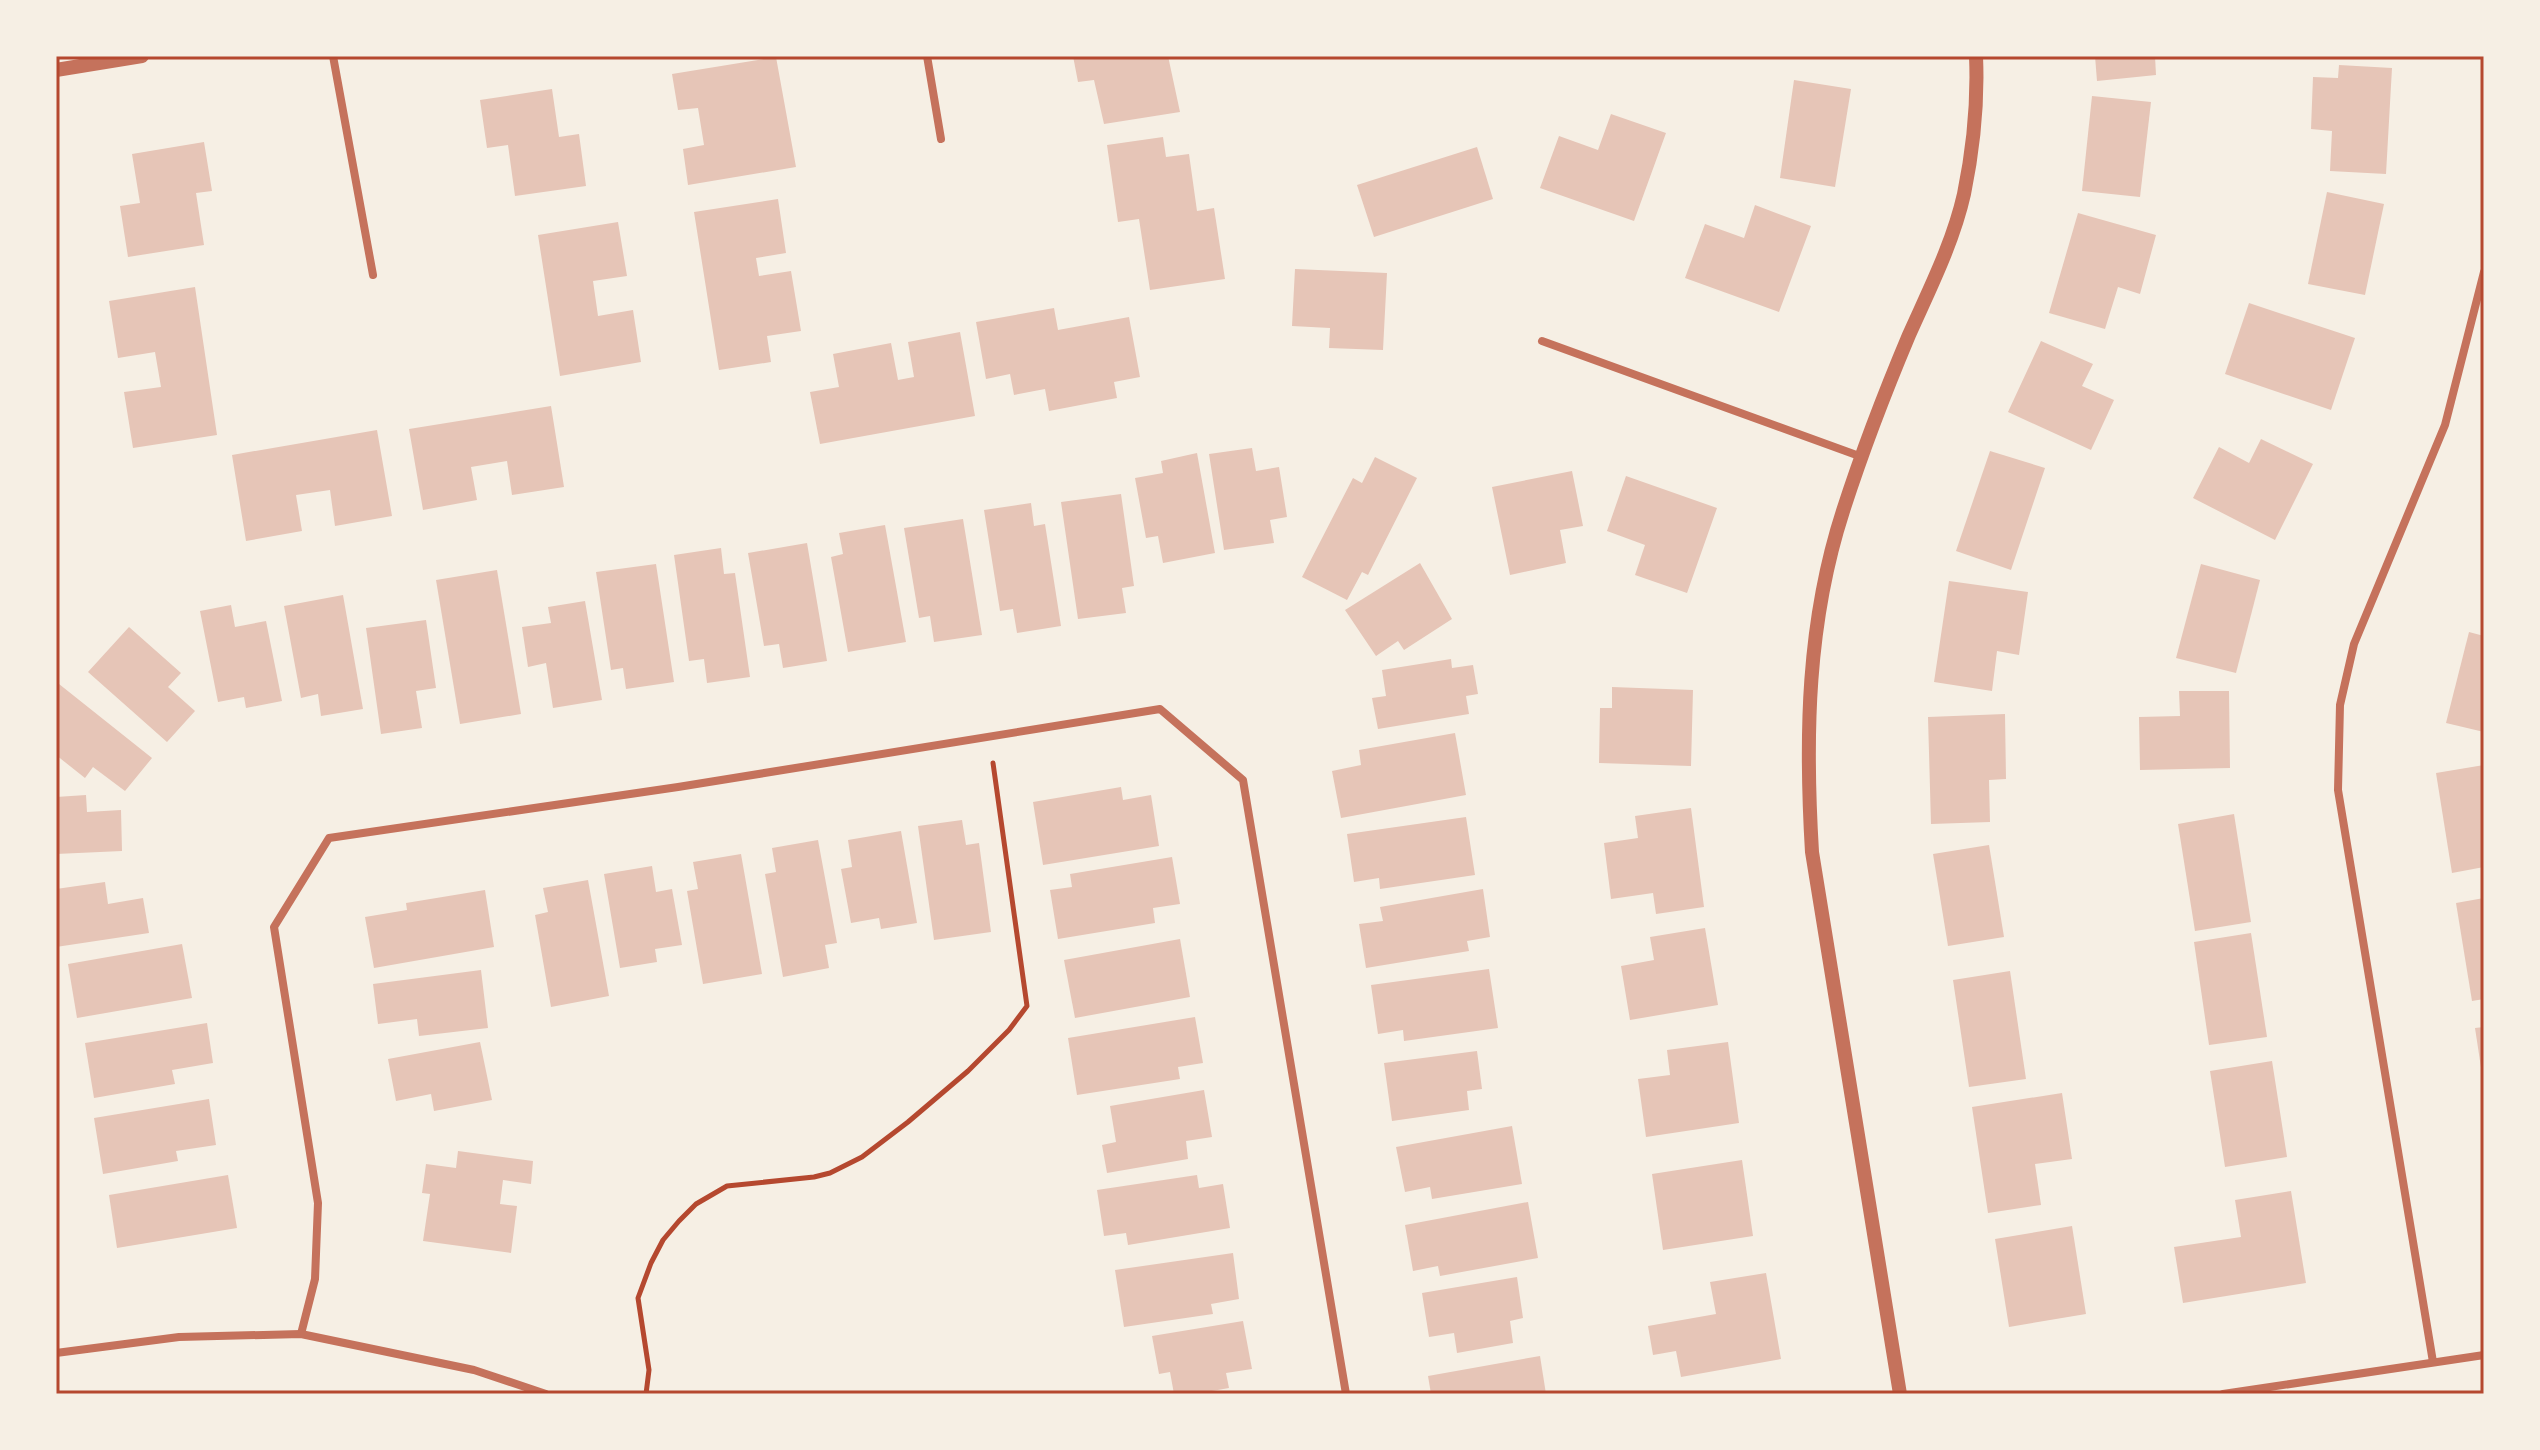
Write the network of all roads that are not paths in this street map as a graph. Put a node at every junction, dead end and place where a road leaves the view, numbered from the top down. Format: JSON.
{"nodes":[{"id":1,"x":142,"y":56,"type":"edge"},
{"id":2,"x":333,"y":56,"type":"edge"},
{"id":3,"x":927,"y":56,"type":"edge"},
{"id":4,"x":1976,"y":56,"type":"edge"},
{"id":5,"x":56,"y":70,"type":"edge"},
{"id":6,"x":941,"y":139,"type":"dead end"},
{"id":7,"x":2484,"y":272,"type":"edge"},
{"id":8,"x":373,"y":275,"type":"dead end"},
{"id":9,"x":1542,"y":341,"type":"dead end"},
{"id":10,"x":1862,"y":457,"type":"junction"},
{"id":11,"x":301,"y":1334,"type":"junction"},
{"id":12,"x":56,"y":1353,"type":"edge"},
{"id":13,"x":2484,"y":1355,"type":"edge"},
{"id":14,"x":2433,"y":1362,"type":"junction"},
{"id":15,"x":546,"y":1394,"type":"edge"},
{"id":16,"x":1346,"y":1394,"type":"edge"},
{"id":17,"x":1900,"y":1394,"type":"edge"},
{"id":18,"x":2223,"y":1394,"type":"edge"}],
"edges":[{"from":1,"to":5,"type":"street"},
{"from":2,"to":8,"type":"street"},
{"from":3,"to":6,"type":"street"},
{"from":4,"to":10,"type":"street"},
{"from":7,"to":14,"type":"street"},
{"from":9,"to":10,"type":"street"},
{"from":10,"to":17,"type":"street"},
{"from":11,"to":12,"type":"street"},
{"from":11,"to":15,"type":"street"},
{"from":11,"to":16,"type":"street"},
{"from":13,"to":14,"type":"street"},
{"from":14,"to":18,"type":"street"}]}
